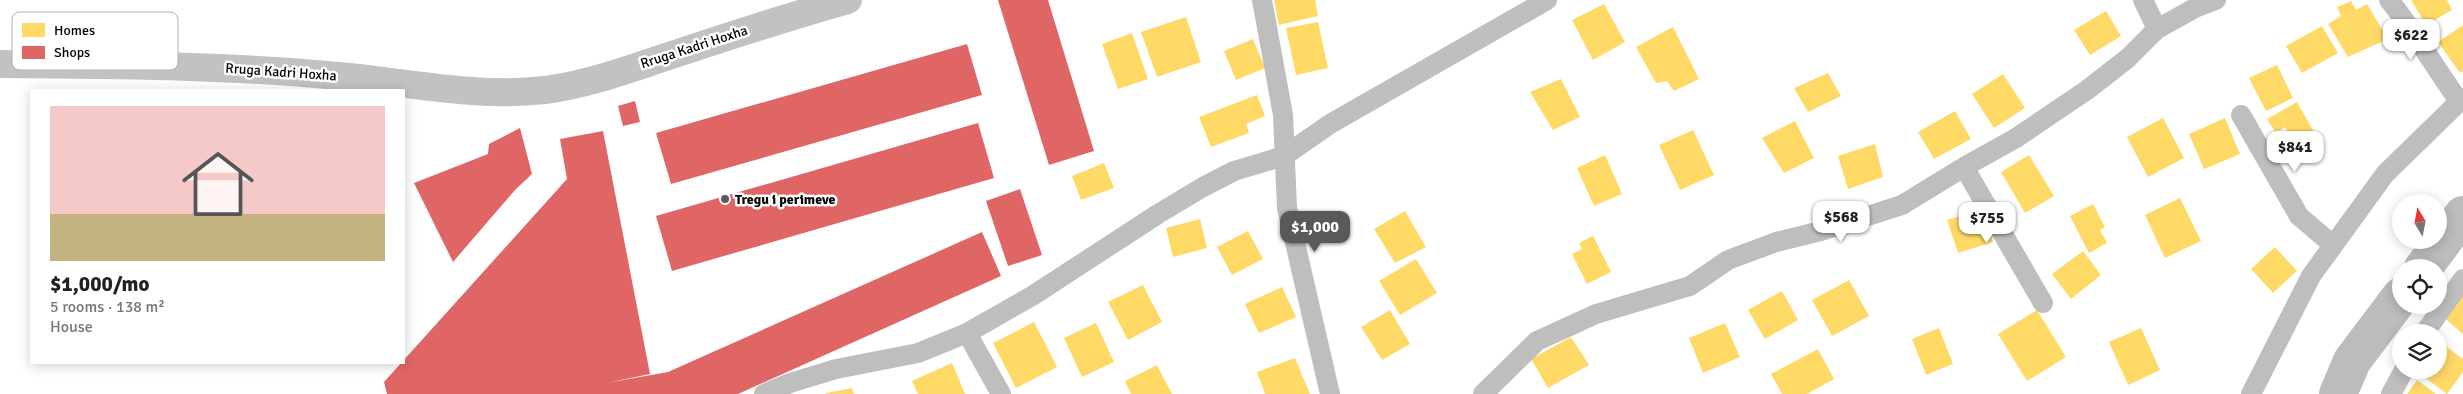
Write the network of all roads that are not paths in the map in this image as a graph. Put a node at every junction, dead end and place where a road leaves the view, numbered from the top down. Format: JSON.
{"nodes":[{"id":1,"x":848,"y":0,"type":"edge"},
{"id":2,"x":1262,"y":0,"type":"edge"},
{"id":3,"x":1546,"y":0,"type":"edge"},
{"id":4,"x":2143,"y":0,"type":"edge"},
{"id":5,"x":2216,"y":0,"type":"edge"},
{"id":6,"x":2389,"y":0,"type":"edge"},
{"id":7,"x":2157,"y":30,"type":"junction"},
{"id":8,"x":178,"y":66,"type":"edge"},
{"id":9,"x":2461,"y":100,"type":"edge"},
{"id":10,"x":2241,"y":114,"type":"dead end"},
{"id":11,"x":1284,"y":156,"type":"junction"},
{"id":12,"x":1964,"y":166,"type":"junction"},
{"id":13,"x":2334,"y":245,"type":"junction"},
{"id":14,"x":2463,"y":279,"type":"edge"},
{"id":15,"x":2042,"y":304,"type":"dead end"},
{"id":16,"x":2430,"y":324,"type":"edge"},
{"id":17,"x":967,"y":333,"type":"junction"},
{"id":18,"x":2399,"y":379,"type":"edge"},
{"id":19,"x":764,"y":394,"type":"edge"},
{"id":20,"x":1001,"y":394,"type":"edge"},
{"id":21,"x":1330,"y":394,"type":"edge"},
{"id":22,"x":1483,"y":394,"type":"edge"},
{"id":23,"x":2251,"y":394,"type":"edge"},
{"id":24,"x":2391,"y":394,"type":"edge"}],
"edges":[{"from":1,"to":8,"type":"main road","name":"Rruga Kadri Hoxha"},
{"from":2,"to":11,"type":"street"},
{"from":3,"to":11,"type":"street"},
{"from":4,"to":7,"type":"street"},
{"from":5,"to":7,"type":"street"},
{"from":6,"to":9,"type":"street"},
{"from":7,"to":12,"type":"street"},
{"from":9,"to":13,"type":"street"},
{"from":10,"to":13,"type":"street"},
{"from":11,"to":17,"type":"street"},
{"from":11,"to":21,"type":"street"},
{"from":12,"to":15,"type":"street"},
{"from":12,"to":22,"type":"street"},
{"from":13,"to":23,"type":"street"},
{"from":14,"to":16,"type":"street"},
{"from":17,"to":19,"type":"street"},
{"from":17,"to":20,"type":"street"},
{"from":18,"to":24,"type":"street"}]}
